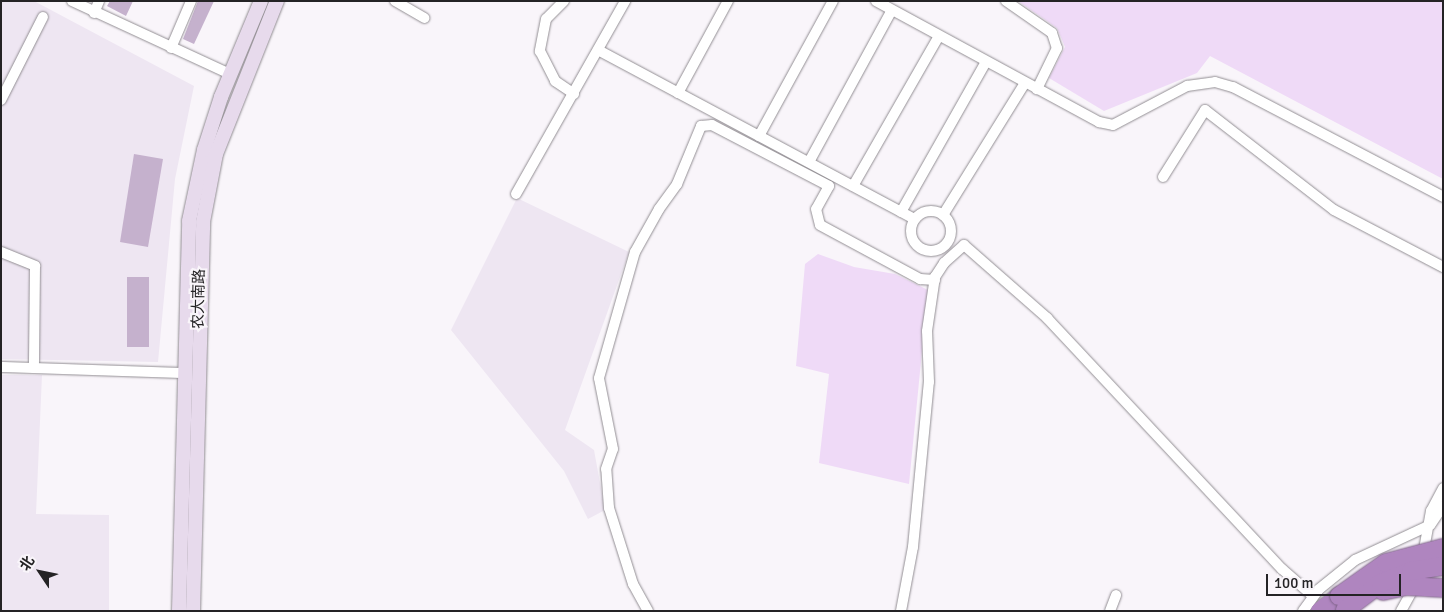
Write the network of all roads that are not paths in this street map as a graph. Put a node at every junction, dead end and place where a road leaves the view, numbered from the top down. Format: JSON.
{"nodes":[{"id":1,"x":72,"y":1,"type":"edge"},
{"id":2,"x":99,"y":1,"type":"edge"},
{"id":3,"x":191,"y":1,"type":"edge"},
{"id":4,"x":261,"y":1,"type":"edge"},
{"id":5,"x":277,"y":1,"type":"edge"},
{"id":6,"x":395,"y":1,"type":"edge"},
{"id":7,"x":564,"y":1,"type":"edge"},
{"id":8,"x":728,"y":1,"type":"edge"},
{"id":9,"x":832,"y":1,"type":"edge"},
{"id":10,"x":876,"y":1,"type":"edge"},
{"id":11,"x":1006,"y":1,"type":"edge"},
{"id":12,"x":624,"y":2,"type":"edge"},
{"id":13,"x":892,"y":10,"type":"junction"},
{"id":14,"x":94,"y":12,"type":"junction"},
{"id":15,"x":44,"y":17,"type":"dead end"},
{"id":16,"x":425,"y":18,"type":"dead end"},
{"id":17,"x":940,"y":36,"type":"junction"},
{"id":18,"x":170,"y":48,"type":"junction"},
{"id":19,"x":598,"y":50,"type":"junction"},
{"id":20,"x":986,"y":62,"type":"junction"},
{"id":21,"x":230,"y":74,"type":"junction"},
{"id":22,"x":1025,"y":83,"type":"junction"},
{"id":23,"x":1037,"y":89,"type":"junction"},
{"id":24,"x":678,"y":93,"type":"junction"},
{"id":25,"x":574,"y":94,"type":"junction"},
{"id":26,"x":1,"y":100,"type":"edge"},
{"id":27,"x":759,"y":136,"type":"junction"},
{"id":28,"x":808,"y":162,"type":"junction"},
{"id":29,"x":1163,"y":177,"type":"dead end"},
{"id":30,"x":853,"y":186,"type":"junction"},
{"id":31,"x":516,"y":194,"type":"dead end"},
{"id":32,"x":1443,"y":197,"type":"edge"},
{"id":33,"x":901,"y":212,"type":"junction"},
{"id":34,"x":944,"y":215,"type":"junction"},
{"id":35,"x":915,"y":219,"type":"junction"},
{"id":36,"x":950,"y":239,"type":"junction"},
{"id":37,"x":964,"y":245,"type":"junction"},
{"id":38,"x":1,"y":252,"type":"edge"},
{"id":39,"x":1443,"y":267,"type":"edge"},
{"id":40,"x":935,"y":280,"type":"junction"},
{"id":41,"x":1,"y":367,"type":"edge"},
{"id":42,"x":34,"y":368,"type":"junction"},
{"id":43,"x":184,"y":373,"type":"junction"},
{"id":44,"x":1443,"y":488,"type":"edge"},
{"id":45,"x":1443,"y":506,"type":"edge"},
{"id":46,"x":1430,"y":525,"type":"junction"},
{"id":47,"x":1443,"y":548,"type":"edge"},
{"id":48,"x":1443,"y":566,"type":"edge"},
{"id":49,"x":1443,"y":588,"type":"edge"},
{"id":50,"x":1116,"y":595,"type":"dead end"},
{"id":51,"x":1316,"y":604,"type":"edge"},
{"id":52,"x":1344,"y":610,"type":"edge"},
{"id":53,"x":179,"y":611,"type":"edge"},
{"id":54,"x":193,"y":611,"type":"edge"},
{"id":55,"x":648,"y":611,"type":"edge"},
{"id":56,"x":901,"y":611,"type":"edge"},
{"id":57,"x":1110,"y":611,"type":"edge"},
{"id":58,"x":1303,"y":611,"type":"edge"},
{"id":59,"x":1401,"y":611,"type":"edge"}],
"edges":[{"from":1,"to":14,"type":"street"},
{"from":2,"to":14,"type":"street"},
{"from":3,"to":18,"type":"street"},
{"from":4,"to":21,"type":"main road","name":"农大南路"},
{"from":5,"to":54,"type":"main road","name":"农大南路"},
{"from":6,"to":16,"type":"street"},
{"from":7,"to":25,"type":"street"},
{"from":8,"to":24,"type":"street"},
{"from":9,"to":27,"type":"street"},
{"from":10,"to":13,"type":"street"},
{"from":11,"to":23,"type":"street"},
{"from":12,"to":19,"type":"street"},
{"from":13,"to":17,"type":"street"},
{"from":13,"to":28,"type":"street"},
{"from":14,"to":18,"type":"street"},
{"from":15,"to":26,"type":"street"},
{"from":17,"to":20,"type":"street"},
{"from":17,"to":30,"type":"street"},
{"from":18,"to":21,"type":"street"},
{"from":19,"to":24,"type":"street"},
{"from":19,"to":25,"type":"street"},
{"from":20,"to":22,"type":"street"},
{"from":20,"to":33,"type":"street"},
{"from":21,"to":43,"type":"main road","name":"农大南路"},
{"from":22,"to":23,"type":"street"},
{"from":22,"to":34,"type":"street"},
{"from":23,"to":32,"type":"street"},
{"from":24,"to":27,"type":"street"},
{"from":25,"to":31,"type":"street"},
{"from":27,"to":28,"type":"street"},
{"from":28,"to":30,"type":"street"},
{"from":29,"to":39,"type":"street"},
{"from":30,"to":33,"type":"street"},
{"from":33,"to":35,"type":"street"},
{"from":34,"to":35,"type":"street"},
{"from":34,"to":36,"type":"street"},
{"from":35,"to":36,"type":"street"},
{"from":36,"to":37,"type":"street"},
{"from":37,"to":40,"type":"street"},
{"from":37,"to":51,"type":"street"},
{"from":38,"to":42,"type":"street"},
{"from":40,"to":55,"type":"street"},
{"from":40,"to":56,"type":"street"},
{"from":41,"to":42,"type":"street"},
{"from":42,"to":43,"type":"street"},
{"from":43,"to":53,"type":"main road","name":"农大南路"},
{"from":44,"to":46,"type":"street"},
{"from":45,"to":46,"type":"street"},
{"from":46,"to":51,"type":"street"},
{"from":46,"to":59,"type":"street"},
{"from":47,"to":51,"type":"highway","bridge":true},
{"from":48,"to":52,"type":"highway","bridge":true},
{"from":49,"to":52,"type":"highway","bridge":true},
{"from":50,"to":57,"type":"street"},
{"from":51,"to":58,"type":"street"}]}
